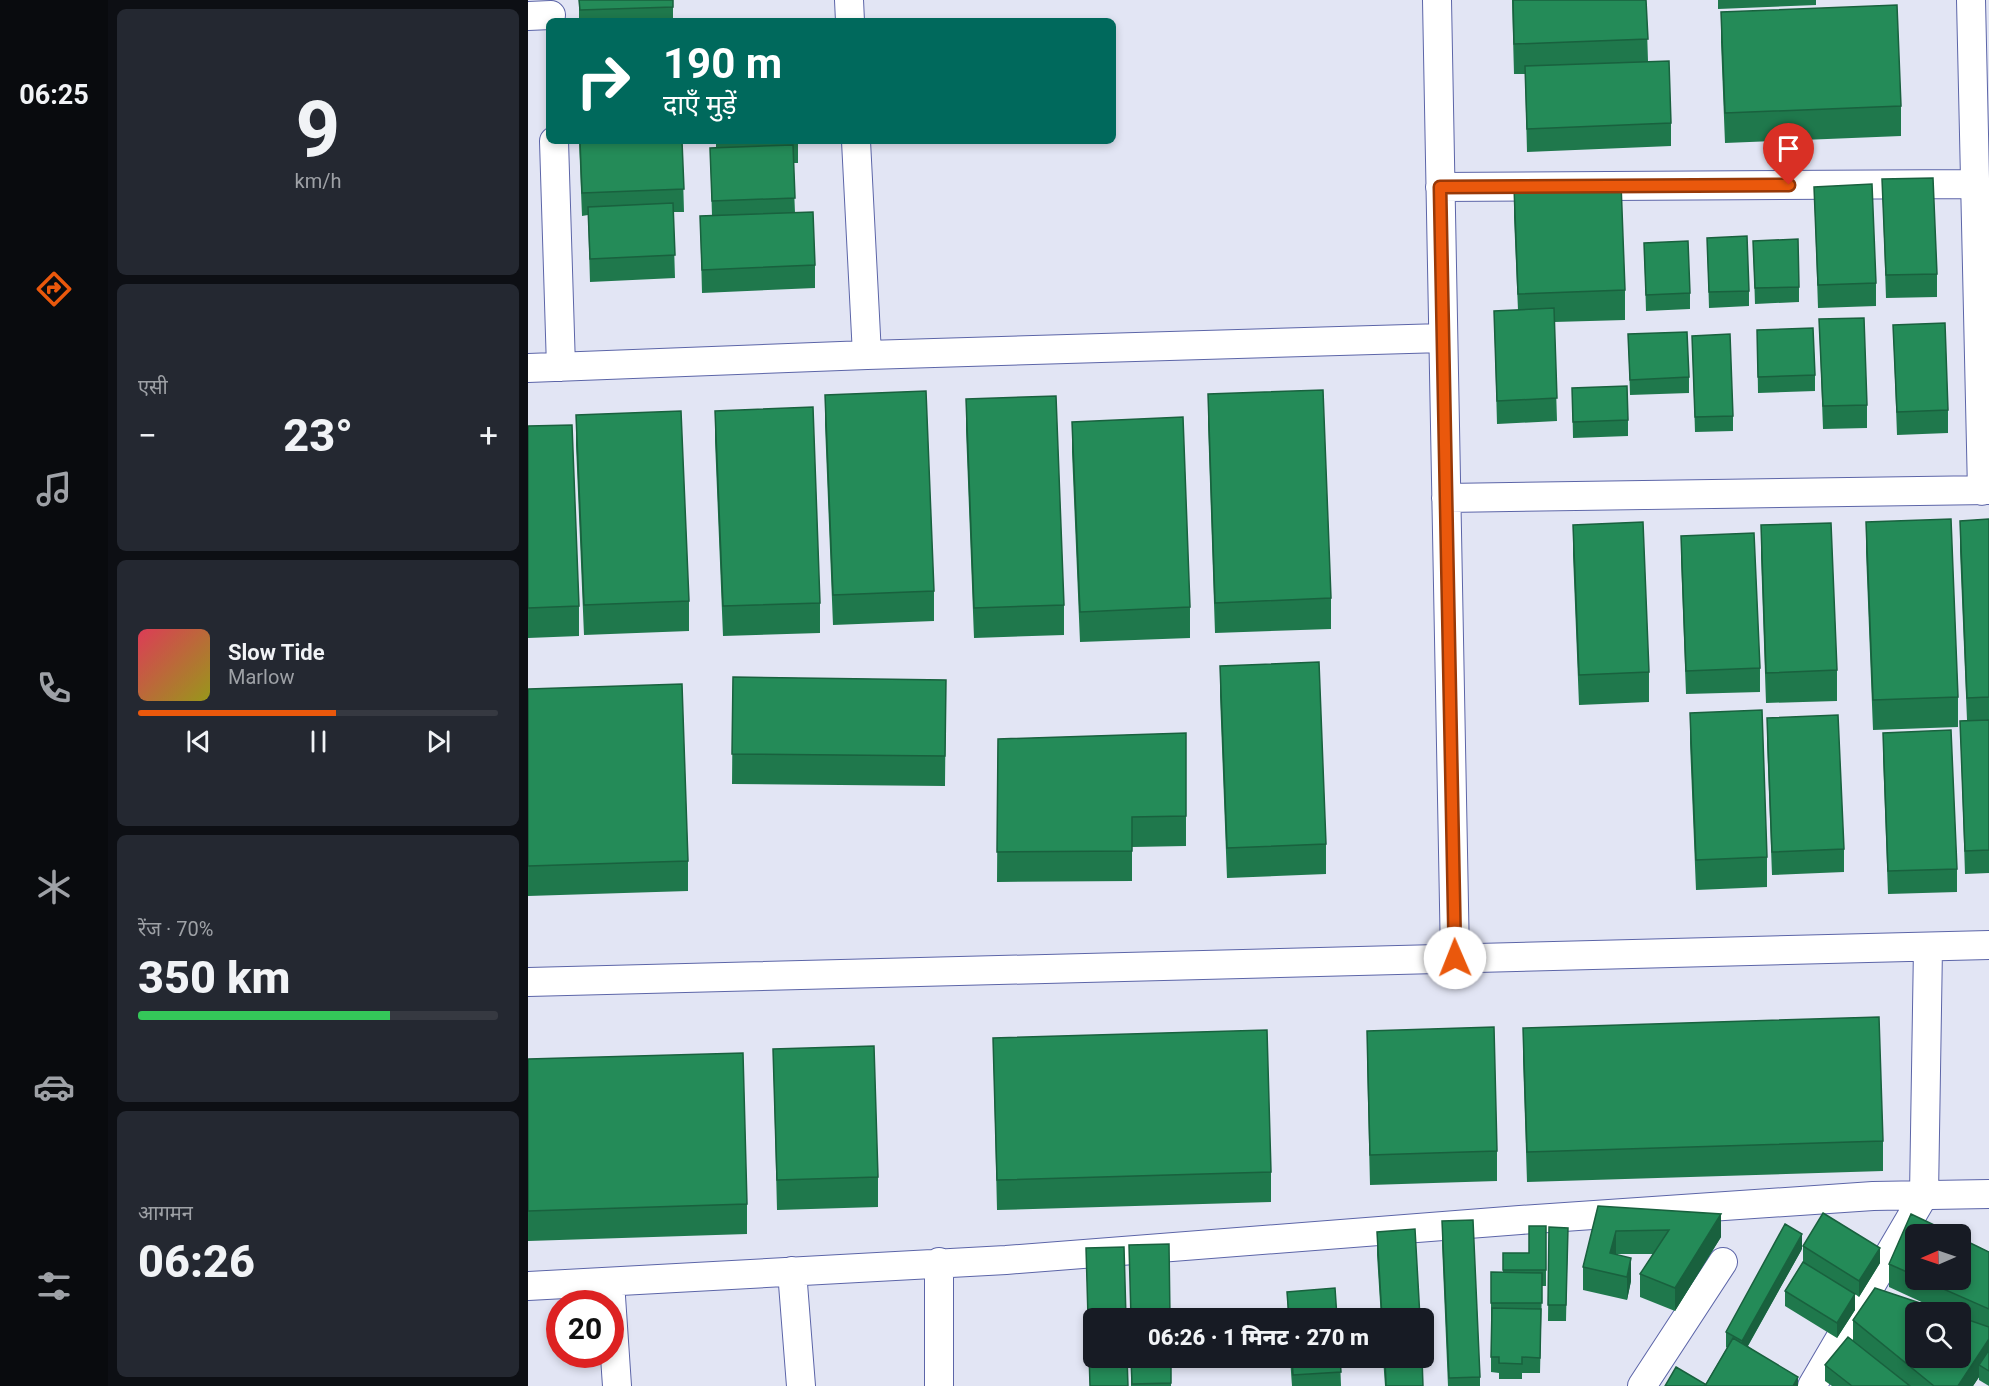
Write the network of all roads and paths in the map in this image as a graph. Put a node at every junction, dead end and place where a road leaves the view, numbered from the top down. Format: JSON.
{"nodes":[{"id":1,"x":849,"y":0,"type":"edge"},
{"id":2,"x":1437,"y":0,"type":"edge"},
{"id":3,"x":1971,"y":0,"type":"edge"},
{"id":4,"x":850,"y":18,"type":"edge"},
{"id":5,"x":554,"y":144,"type":"edge"},
{"id":6,"x":856,"y":144,"type":"edge"},
{"id":7,"x":1975,"y":184,"type":"junction"},
{"id":8,"x":1440,"y":187,"type":"junction"},
{"id":9,"x":1443,"y":338,"type":"junction"},
{"id":10,"x":867,"y":355,"type":"junction"},
{"id":11,"x":561,"y":367,"type":"junction"},
{"id":12,"x":528,"y":368,"type":"edge"},
{"id":13,"x":1986,"y":491,"type":"edge"},
{"id":14,"x":1446,"y":498,"type":"junction"},
{"id":15,"x":1989,"y":945,"type":"edge"},
{"id":16,"x":1928,"y":946,"type":"junction"},
{"id":17,"x":1455,"y":958,"type":"junction"},
{"id":18,"x":528,"y":982,"type":"edge"},
{"id":19,"x":1989,"y":1194,"type":"edge"},
{"id":20,"x":1924,"y":1195,"type":"junction"},
{"id":21,"x":939,"y":1262,"type":"junction"},
{"id":22,"x":1723,"y":1262,"type":"dead end"},
{"id":23,"x":792,"y":1271,"type":"junction"},
{"id":24,"x":610,"y":1282,"type":"junction"},
{"id":25,"x":528,"y":1286,"type":"edge"},
{"id":26,"x":617,"y":1386,"type":"edge"},
{"id":27,"x":801,"y":1386,"type":"edge"},
{"id":28,"x":939,"y":1386,"type":"edge"},
{"id":29,"x":1642,"y":1386,"type":"edge"},
{"id":30,"x":1812,"y":1386,"type":"edge"}],
"edges":[{"from":1,"to":4,"type":"street"},
{"from":2,"to":8,"type":"street"},
{"from":3,"to":7,"type":"street"},
{"from":5,"to":11,"type":"street"},
{"from":6,"to":10,"type":"street"},
{"from":7,"to":8,"type":"street"},
{"from":7,"to":13,"type":"street"},
{"from":8,"to":9,"type":"street"},
{"from":9,"to":10,"type":"street"},
{"from":9,"to":14,"type":"street"},
{"from":10,"to":11,"type":"street"},
{"from":11,"to":12,"type":"street"},
{"from":13,"to":14,"type":"street"},
{"from":14,"to":17,"type":"street"},
{"from":15,"to":16,"type":"street"},
{"from":16,"to":17,"type":"street"},
{"from":16,"to":20,"type":"street"},
{"from":17,"to":18,"type":"street"},
{"from":19,"to":20,"type":"street"},
{"from":20,"to":21,"type":"street"},
{"from":20,"to":30,"type":"street"},
{"from":21,"to":23,"type":"street"},
{"from":21,"to":28,"type":"street"},
{"from":22,"to":29,"type":"street"},
{"from":23,"to":24,"type":"street"},
{"from":23,"to":27,"type":"street"},
{"from":24,"to":25,"type":"street"},
{"from":24,"to":26,"type":"street"}]}
